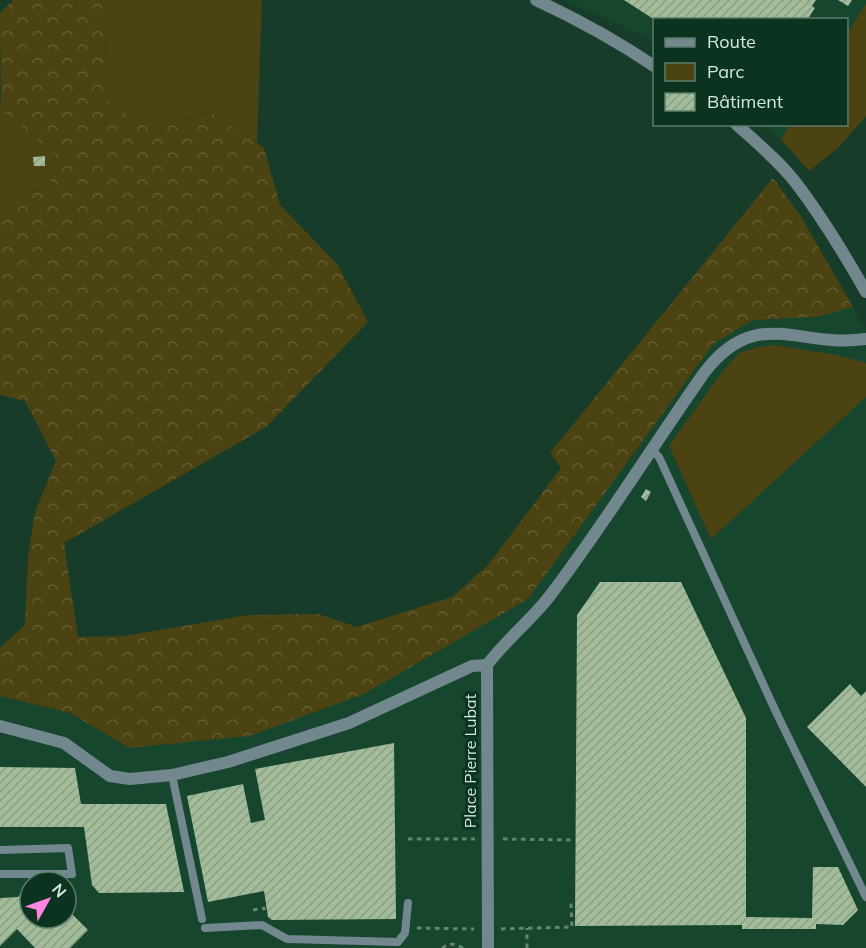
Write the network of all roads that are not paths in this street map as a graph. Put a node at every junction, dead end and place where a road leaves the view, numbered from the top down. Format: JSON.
{"nodes":[{"id":1,"x":536,"y":0,"type":"edge"},
{"id":2,"x":653,"y":65,"type":"edge"},
{"id":3,"x":737,"y":126,"type":"edge"},
{"id":4,"x":866,"y":292,"type":"edge"},
{"id":5,"x":866,"y":339,"type":"edge"},
{"id":6,"x":651,"y":449,"type":"junction"},
{"id":7,"x":487,"y":665,"type":"junction"},
{"id":8,"x":0,"y":726,"type":"edge"},
{"id":9,"x":172,"y":775,"type":"junction"},
{"id":10,"x":0,"y":850,"type":"edge"},
{"id":11,"x":0,"y":874,"type":"edge"},
{"id":12,"x":866,"y":897,"type":"edge"},
{"id":13,"x":408,"y":903,"type":"dead end"},
{"id":14,"x":202,"y":919,"type":"dead end"},
{"id":15,"x":205,"y":928,"type":"dead end"},
{"id":16,"x":488,"y":948,"type":"edge"}],
"edges":[{"from":1,"to":2,"type":"street"},
{"from":3,"to":4,"type":"street"},
{"from":5,"to":6,"type":"street"},
{"from":6,"to":7,"type":"street"},
{"from":6,"to":12,"type":"lane"},
{"from":7,"to":9,"type":"street","name":"Place Pierre Lubat"},
{"from":7,"to":16,"type":"street","name":"Place Pierre Lubat"},
{"from":8,"to":9,"type":"street","name":"Place Pierre Lubat"},
{"from":9,"to":14,"type":"lane"},
{"from":10,"to":11,"type":"lane"},
{"from":13,"to":15,"type":"lane"}]}
